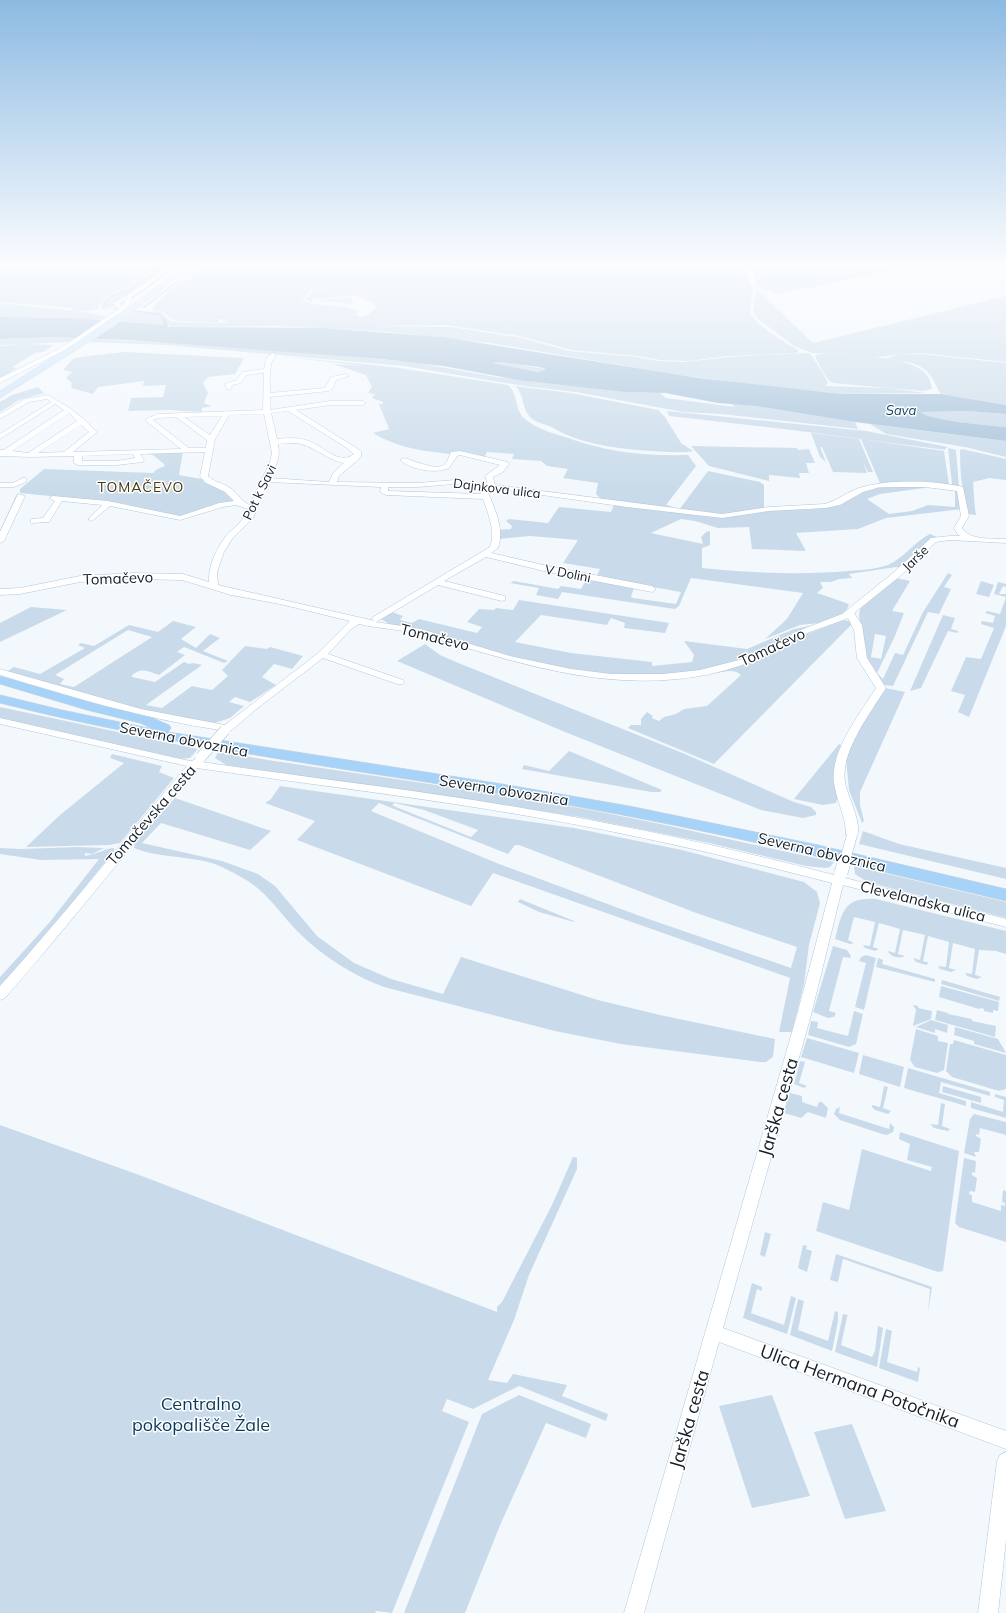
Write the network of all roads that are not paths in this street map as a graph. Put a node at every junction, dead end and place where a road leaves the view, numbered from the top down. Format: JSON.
{"nodes":[{"id":1,"x":80,"y":340,"type":"edge"},
{"id":2,"x":58,"y":355,"type":"junction"},
{"id":3,"x":273,"y":355,"type":"dead end"},
{"id":4,"x":267,"y":371,"type":"junction"},
{"id":5,"x":346,"y":376,"type":"dead end"},
{"id":6,"x":0,"y":381,"type":"edge"},
{"id":7,"x":229,"y":388,"type":"dead end"},
{"id":8,"x":0,"y":391,"type":"edge"},
{"id":9,"x":0,"y":395,"type":"edge"},
{"id":10,"x":268,"y":396,"type":"junction"},
{"id":11,"x":56,"y":401,"type":"junction"},
{"id":12,"x":363,"y":403,"type":"dead end"},
{"id":13,"x":290,"y":409,"type":"junction"},
{"id":14,"x":69,"y":410,"type":"junction"},
{"id":15,"x":268,"y":412,"type":"junction"},
{"id":16,"x":226,"y":414,"type":"junction"},
{"id":17,"x":177,"y":416,"type":"junction"},
{"id":18,"x":0,"y":417,"type":"edge"},
{"id":19,"x":83,"y":421,"type":"junction"},
{"id":20,"x":0,"y":437,"type":"edge"},
{"id":21,"x":211,"y":439,"type":"junction"},
{"id":22,"x":273,"y":442,"type":"junction"},
{"id":23,"x":187,"y":450,"type":"junction"},
{"id":24,"x":208,"y":450,"type":"junction"},
{"id":25,"x":1,"y":454,"type":"edge"},
{"id":26,"x":66,"y":454,"type":"junction"},
{"id":27,"x":31,"y":455,"type":"junction"},
{"id":28,"x":354,"y":458,"type":"junction"},
{"id":29,"x":404,"y":460,"type":"dead end"},
{"id":30,"x":0,"y":480,"type":"edge"},
{"id":31,"x":23,"y":480,"type":"dead end"},
{"id":32,"x":265,"y":480,"type":"junction"},
{"id":33,"x":332,"y":484,"type":"junction"},
{"id":34,"x":385,"y":484,"type":"junction"},
{"id":35,"x":0,"y":485,"type":"edge"},
{"id":36,"x":492,"y":487,"type":"junction"},
{"id":37,"x":482,"y":488,"type":"junction"},
{"id":38,"x":21,"y":496,"type":"dead end"},
{"id":39,"x":486,"y":497,"type":"junction"},
{"id":40,"x":108,"y":503,"type":"junction"},
{"id":41,"x":241,"y":504,"type":"junction"},
{"id":42,"x":252,"y":508,"type":"junction"},
{"id":43,"x":92,"y":519,"type":"dead end"},
{"id":44,"x":34,"y":521,"type":"dead end"},
{"id":45,"x":974,"y":538,"type":"junction"},
{"id":46,"x":0,"y":541,"type":"edge"},
{"id":47,"x":1006,"y":541,"type":"edge"},
{"id":48,"x":485,"y":554,"type":"junction"},
{"id":49,"x":213,"y":572,"type":"junction"},
{"id":50,"x":183,"y":577,"type":"junction"},
{"id":51,"x":436,"y":582,"type":"junction"},
{"id":52,"x":0,"y":586,"type":"edge"},
{"id":53,"x":214,"y":587,"type":"junction"},
{"id":54,"x":30,"y":589,"type":"junction"},
{"id":55,"x":652,"y":589,"type":"dead end"},
{"id":56,"x":0,"y":592,"type":"edge"},
{"id":57,"x":502,"y":598,"type":"dead end"},
{"id":58,"x":854,"y":610,"type":"junction"},
{"id":59,"x":376,"y":619,"type":"junction"},
{"id":60,"x":357,"y":621,"type":"junction"},
{"id":61,"x":389,"y":626,"type":"junction"},
{"id":62,"x":322,"y":655,"type":"junction"},
{"id":63,"x":0,"y":672,"type":"edge"},
{"id":64,"x":0,"y":680,"type":"edge"},
{"id":65,"x":400,"y":682,"type":"dead end"},
{"id":66,"x":0,"y":690,"type":"edge"},
{"id":67,"x":0,"y":699,"type":"edge"},
{"id":68,"x":0,"y":704,"type":"edge"},
{"id":69,"x":52,"y":712,"type":"junction"},
{"id":70,"x":0,"y":721,"type":"edge"},
{"id":71,"x":164,"y":728,"type":"junction"},
{"id":72,"x":227,"y":729,"type":"junction"},
{"id":73,"x":198,"y":761,"type":"junction"},
{"id":74,"x":840,"y":876,"type":"junction"},
{"id":75,"x":1006,"y":886,"type":"edge"},
{"id":76,"x":1006,"y":895,"type":"edge"},
{"id":77,"x":1006,"y":923,"type":"edge"},
{"id":78,"x":0,"y":995,"type":"edge"},
{"id":79,"x":713,"y":1332,"type":"junction"},
{"id":80,"x":1006,"y":1440,"type":"edge"},
{"id":81,"x":1006,"y":1460,"type":"edge"},
{"id":82,"x":634,"y":1613,"type":"edge"},
{"id":83,"x":988,"y":1613,"type":"edge"}],
"edges":[{"from":1,"to":2,"type":"main road"},
{"from":2,"to":6,"type":"street"},
{"from":2,"to":8,"type":"main road"},
{"from":2,"to":9,"type":"main road"},
{"from":3,"to":4,"type":"street","name":"Pot k Savi"},
{"from":4,"to":7,"type":"street"},
{"from":4,"to":10,"type":"street","name":"Pot k Savi"},
{"from":5,"to":10,"type":"street"},
{"from":10,"to":15,"type":"street","name":"Pot k Savi"},
{"from":11,"to":14,"type":"street"},
{"from":11,"to":18,"type":"street"},
{"from":11,"to":20,"type":"street"},
{"from":12,"to":13,"type":"street"},
{"from":13,"to":15,"type":"street"},
{"from":13,"to":28,"type":"street"},
{"from":14,"to":19,"type":"street"},
{"from":14,"to":25,"type":"street"},
{"from":15,"to":16,"type":"street"},
{"from":15,"to":22,"type":"street","name":"Pot k Savi"},
{"from":16,"to":17,"type":"street"},
{"from":16,"to":21,"type":"street"},
{"from":17,"to":21,"type":"street"},
{"from":17,"to":23,"type":"street"},
{"from":19,"to":26,"type":"street"},
{"from":19,"to":27,"type":"street"},
{"from":21,"to":24,"type":"street"},
{"from":22,"to":28,"type":"street"},
{"from":22,"to":32,"type":"street","name":"Pot k Savi"},
{"from":23,"to":24,"type":"street"},
{"from":23,"to":26,"type":"street"},
{"from":24,"to":41,"type":"street"},
{"from":25,"to":27,"type":"street"},
{"from":26,"to":27,"type":"street"},
{"from":28,"to":33,"type":"street"},
{"from":29,"to":36,"type":"street"},
{"from":30,"to":35,"type":"street"},
{"from":31,"to":35,"type":"street"},
{"from":32,"to":33,"type":"street","name":"Dajnkova ulica"},
{"from":32,"to":42,"type":"street","name":"Pot k Savi"},
{"from":33,"to":34,"type":"street","name":"Dajnkova ulica"},
{"from":34,"to":37,"type":"street","name":"Dajnkova ulica"},
{"from":34,"to":39,"type":"street","name":"Dajnkova ulica"},
{"from":36,"to":37,"type":"street","name":"Dajnkova ulica"},
{"from":36,"to":45,"type":"street","name":"Dajnkova ulica"},
{"from":37,"to":39,"type":"street"},
{"from":38,"to":46,"type":"street"},
{"from":39,"to":48,"type":"street"},
{"from":40,"to":41,"type":"street"},
{"from":40,"to":43,"type":"street"},
{"from":40,"to":44,"type":"street"},
{"from":41,"to":42,"type":"street"},
{"from":42,"to":49,"type":"street","name":"Pot k Savi"},
{"from":45,"to":47,"type":"street","name":"Jarše"},
{"from":45,"to":58,"type":"street","name":"Jarše"},
{"from":48,"to":51,"type":"street"},
{"from":48,"to":55,"type":"street","name":"V Dolini"},
{"from":49,"to":50,"type":"street"},
{"from":49,"to":53,"type":"street","name":"Pot k Savi"},
{"from":50,"to":53,"type":"street","name":"Tomačevo"},
{"from":50,"to":54,"type":"street","name":"Tomačevo"},
{"from":51,"to":57,"type":"street"},
{"from":51,"to":59,"type":"street"},
{"from":52,"to":54,"type":"street"},
{"from":53,"to":60,"type":"street","name":"Tomačevo"},
{"from":54,"to":56,"type":"street","name":"Tomačevo"},
{"from":58,"to":61,"type":"street","name":"Tomačevo"},
{"from":58,"to":74,"type":"street","name":"Jarška cesta","bridge":true},
{"from":59,"to":60,"type":"street"},
{"from":59,"to":61,"type":"street"},
{"from":60,"to":61,"type":"street","name":"Tomačevo"},
{"from":60,"to":62,"type":"street","name":"Tomačevska cesta"},
{"from":62,"to":65,"type":"street"},
{"from":62,"to":72,"type":"street","name":"Tomačevska cesta"},
{"from":63,"to":72,"type":"street"},
{"from":64,"to":71,"type":"highway"},
{"from":66,"to":71,"type":"highway","name":"Severna obvoznica"},
{"from":67,"to":69,"type":"highway","name":"Severna obvoznica"},
{"from":68,"to":69,"type":"highway"},
{"from":69,"to":76,"type":"highway","name":"Severna obvoznica"},
{"from":70,"to":73,"type":"street","name":"Clevelandska ulica"},
{"from":71,"to":75,"type":"highway","name":"Severna obvoznica"},
{"from":72,"to":73,"type":"street","name":"Tomačevska cesta","bridge":true},
{"from":73,"to":74,"type":"street","name":"Clevelandska ulica"},
{"from":73,"to":78,"type":"street","name":"Tomačevska cesta"},
{"from":74,"to":77,"type":"street","name":"Clevelandska ulica"},
{"from":74,"to":79,"type":"street","name":"Jarška cesta"},
{"from":79,"to":80,"type":"street","name":"Ulica Hermana Potočnika"},
{"from":79,"to":82,"type":"street","name":"Jarška cesta"},
{"from":81,"to":83,"type":"street"}]}
